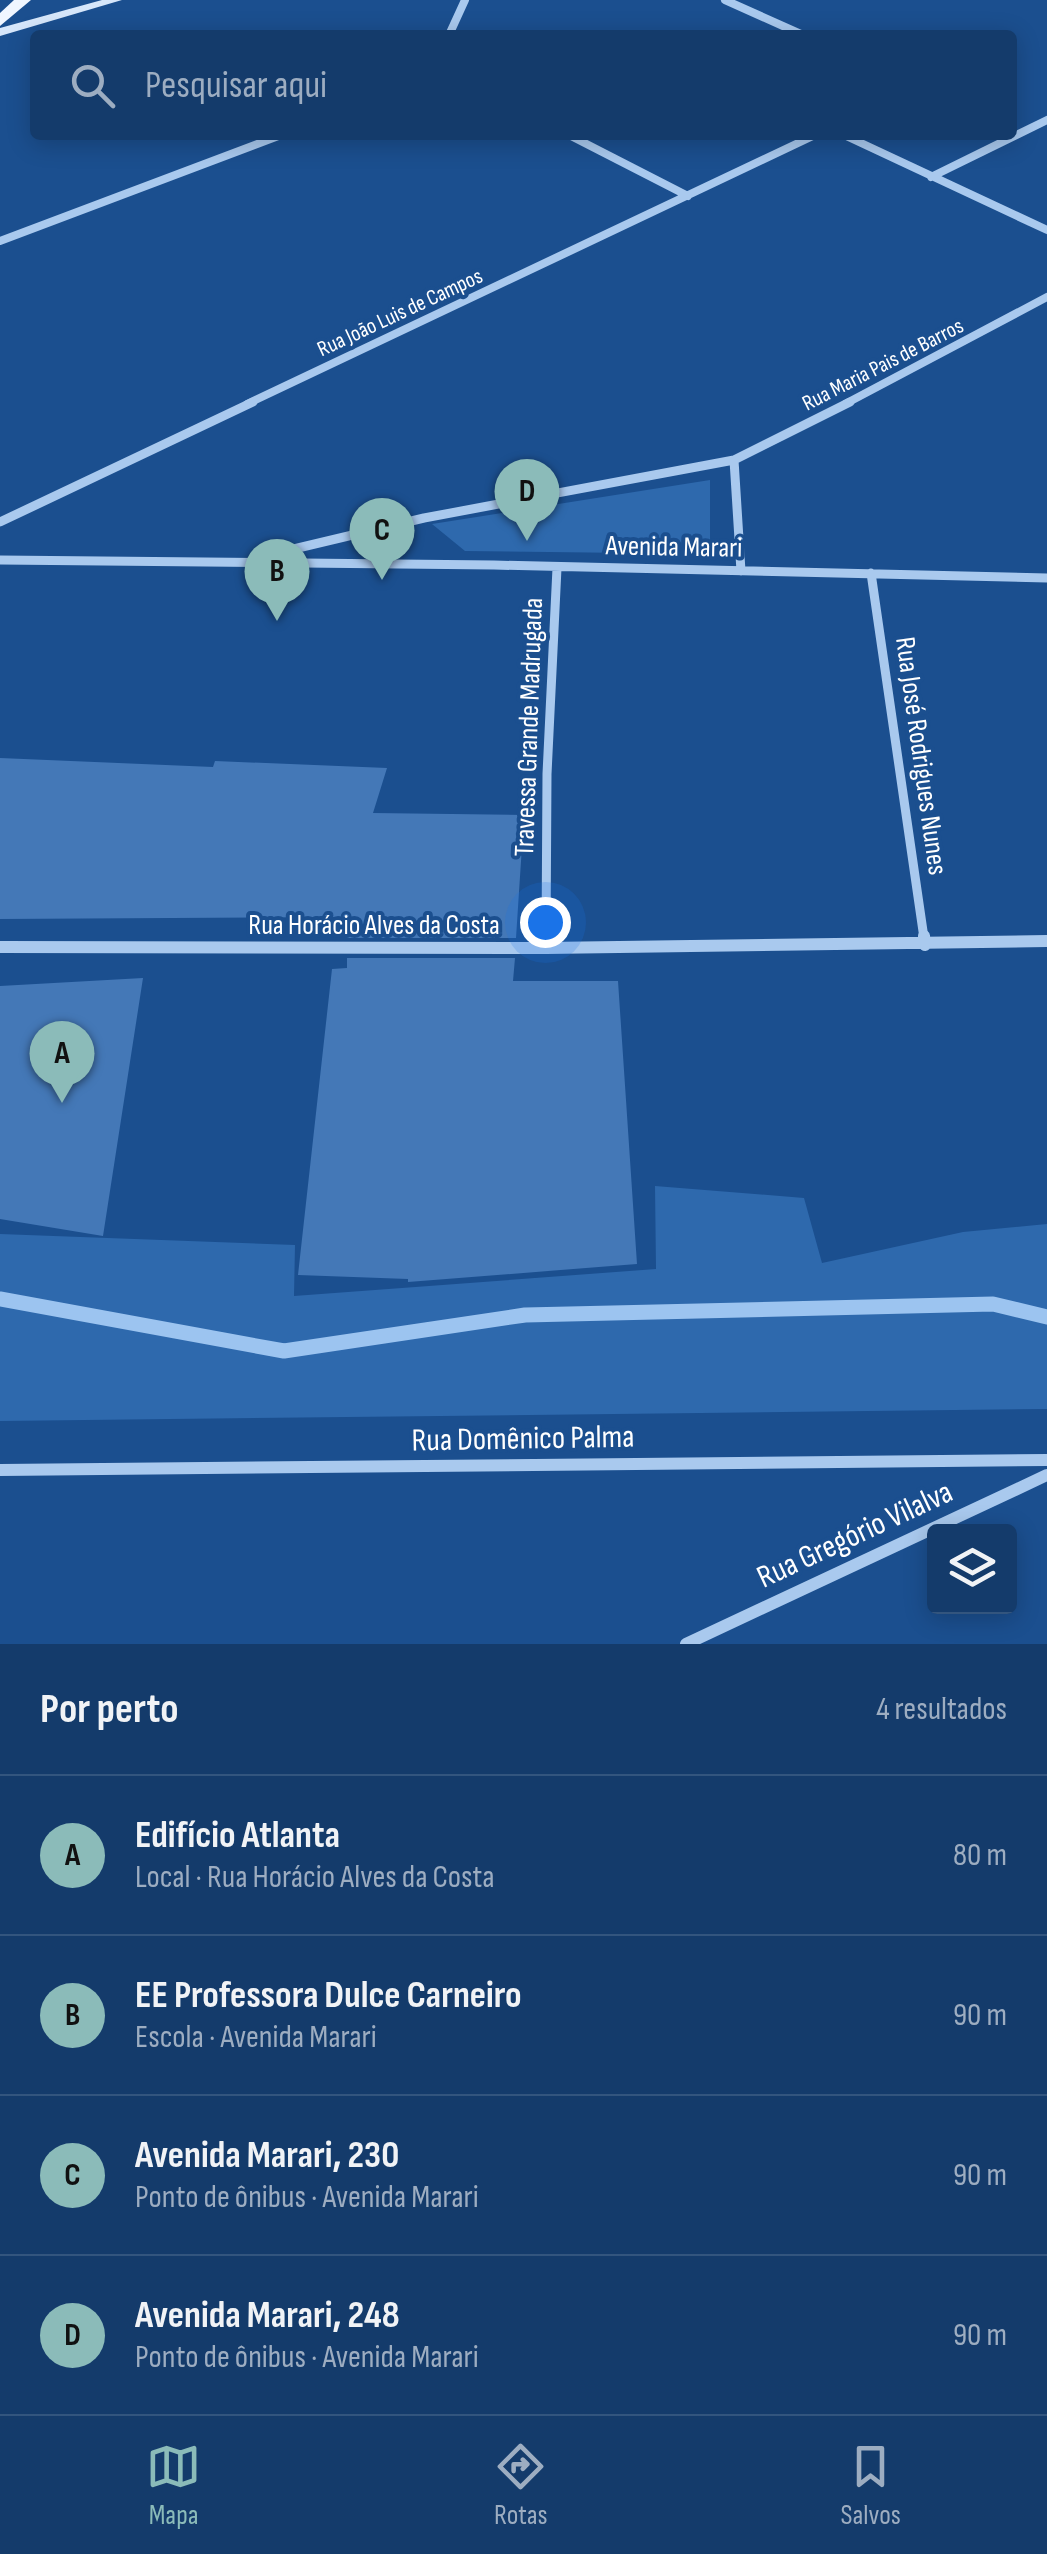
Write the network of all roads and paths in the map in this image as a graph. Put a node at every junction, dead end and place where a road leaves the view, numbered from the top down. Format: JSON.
{"nodes":[{"id":1,"x":22,"y":0,"type":"edge"},
{"id":2,"x":116,"y":0,"type":"edge"},
{"id":3,"x":465,"y":0,"type":"edge"},
{"id":4,"x":726,"y":0,"type":"edge"},
{"id":5,"x":741,"y":3,"type":"edge"},
{"id":6,"x":0,"y":21,"type":"edge"},
{"id":7,"x":451,"y":30,"type":"edge"},
{"id":8,"x":793,"y":30,"type":"edge"},
{"id":9,"x":0,"y":32,"type":"edge"},
{"id":10,"x":1047,"y":120,"type":"edge"},
{"id":11,"x":1017,"y":130,"type":"edge"},
{"id":12,"x":269,"y":140,"type":"edge"},
{"id":13,"x":579,"y":140,"type":"edge"},
{"id":14,"x":805,"y":140,"type":"edge"},
{"id":15,"x":854,"y":140,"type":"edge"},
{"id":16,"x":998,"y":140,"type":"edge"},
{"id":17,"x":932,"y":177,"type":"junction"},
{"id":18,"x":688,"y":196,"type":"junction"},
{"id":19,"x":1047,"y":230,"type":"edge"},
{"id":20,"x":0,"y":241,"type":"edge"},
{"id":21,"x":1047,"y":297,"type":"edge"},
{"id":22,"x":734,"y":460,"type":"junction"},
{"id":23,"x":0,"y":522,"type":"edge"},
{"id":24,"x":0,"y":560,"type":"edge"},
{"id":25,"x":245,"y":561,"type":"junction"},
{"id":26,"x":557,"y":568,"type":"junction"},
{"id":27,"x":742,"y":571,"type":"junction"},
{"id":28,"x":871,"y":573,"type":"junction"},
{"id":29,"x":1047,"y":578,"type":"edge"},
{"id":30,"x":1047,"y":940,"type":"edge"},
{"id":31,"x":926,"y":945,"type":"junction"},
{"id":32,"x":0,"y":947,"type":"edge"},
{"id":33,"x":546,"y":948,"type":"junction"},
{"id":34,"x":1047,"y":1460,"type":"edge"},
{"id":35,"x":0,"y":1470,"type":"edge"},
{"id":36,"x":1047,"y":1475,"type":"edge"},
{"id":37,"x":686,"y":1644,"type":"edge"}],
"edges":[{"from":1,"to":6,"type":"main road"},
{"from":2,"to":9,"type":"street"},
{"from":3,"to":7,"type":"street"},
{"from":4,"to":5,"type":"street"},
{"from":5,"to":8,"type":"street"},
{"from":10,"to":11,"type":"street"},
{"from":12,"to":20,"type":"street"},
{"from":13,"to":18,"type":"street"},
{"from":14,"to":18,"type":"street","name":"Rua João Luis de Campos"},
{"from":15,"to":17,"type":"street"},
{"from":16,"to":17,"type":"street"},
{"from":17,"to":19,"type":"street"},
{"from":18,"to":23,"type":"street","name":"Rua João Luis de Campos"},
{"from":21,"to":22,"type":"street","name":"Rua Maria Pais de Barros"},
{"from":22,"to":25,"type":"street","name":"Rua Maria Pais de Barros"},
{"from":22,"to":27,"type":"street"},
{"from":24,"to":25,"type":"street","name":"Avenida Marari"},
{"from":25,"to":26,"type":"street","name":"Avenida Marari"},
{"from":26,"to":27,"type":"street","name":"Avenida Marari"},
{"from":26,"to":33,"type":"street","name":"Travessa Grande Madrugada"},
{"from":27,"to":28,"type":"street","name":"Avenida Marari"},
{"from":28,"to":29,"type":"street","name":"Avenida Marari"},
{"from":28,"to":31,"type":"street","name":"Rua José Rodrigues Nunes"},
{"from":30,"to":31,"type":"street","name":"Rua Horácio Alves da Costa"},
{"from":31,"to":33,"type":"street","name":"Rua Horácio Alves da Costa"},
{"from":32,"to":33,"type":"street","name":"Rua Horácio Alves da Costa"},
{"from":34,"to":35,"type":"street","name":"Rua Domênico Palma"},
{"from":36,"to":37,"type":"street","name":"Rua Gregório Vilalva"}]}
